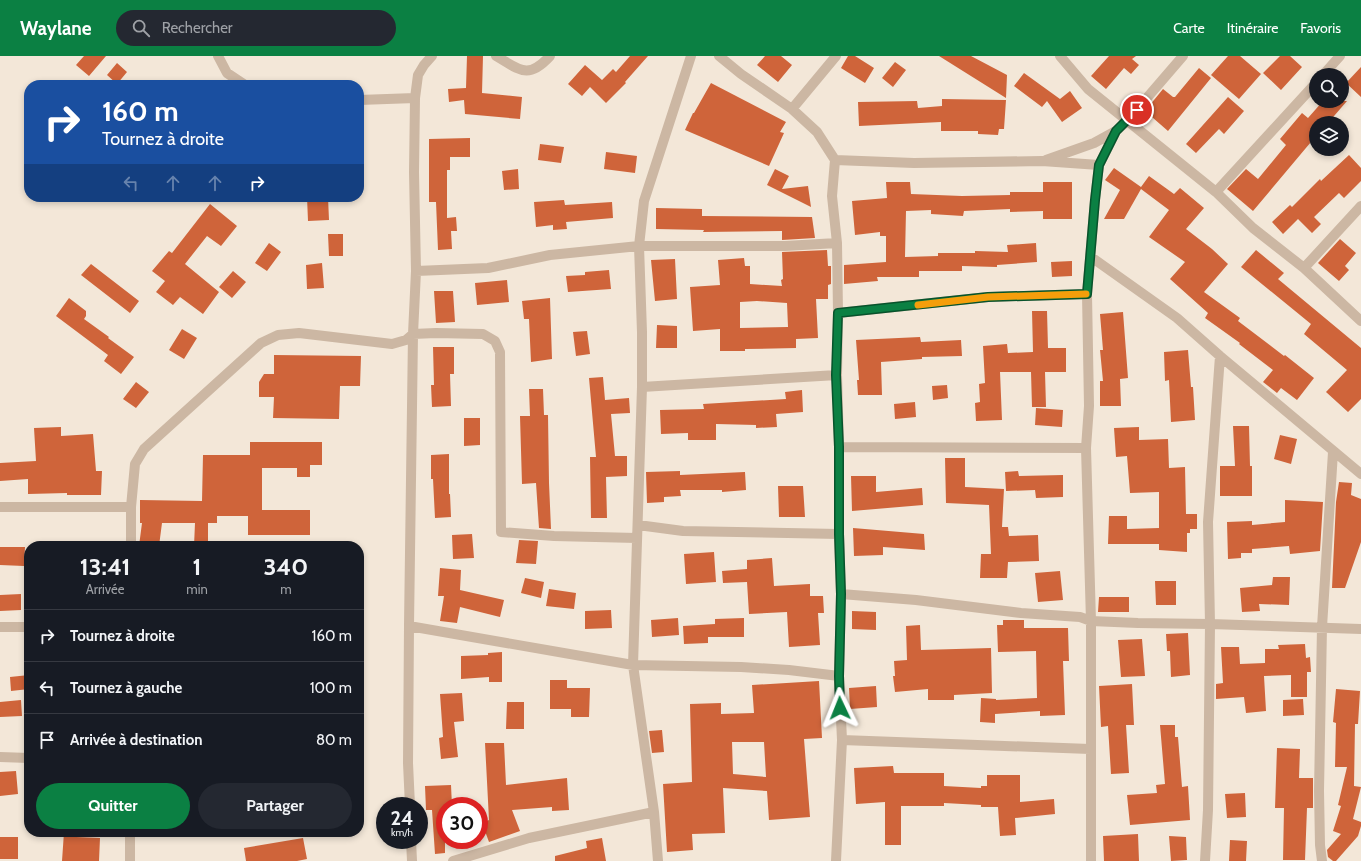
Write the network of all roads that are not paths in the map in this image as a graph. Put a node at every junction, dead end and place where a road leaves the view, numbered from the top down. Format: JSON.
{"nodes":[{"id":1,"x":218,"y":56,"type":"edge"},
{"id":2,"x":432,"y":56,"type":"edge"},
{"id":3,"x":496,"y":56,"type":"edge"},
{"id":4,"x":550,"y":56,"type":"edge"},
{"id":5,"x":691,"y":56,"type":"edge"},
{"id":6,"x":719,"y":56,"type":"edge"},
{"id":7,"x":836,"y":56,"type":"edge"},
{"id":8,"x":1060,"y":56,"type":"edge"},
{"id":9,"x":1183,"y":56,"type":"edge"},
{"id":10,"x":1340,"y":56,"type":"edge"},
{"id":11,"x":1329,"y":68,"type":"edge"},
{"id":12,"x":238,"y":80,"type":"edge"},
{"id":13,"x":1309,"y":91,"type":"edge"},
{"id":14,"x":415,"y":98,"type":"junction"},
{"id":15,"x":364,"y":100,"type":"edge"},
{"id":16,"x":792,"y":109,"type":"junction"},
{"id":17,"x":1127,"y":121,"type":"junction"},
{"id":18,"x":1116,"y":131,"type":"junction"},
{"id":19,"x":835,"y":160,"type":"junction"},
{"id":20,"x":1042,"y":161,"type":"junction"},
{"id":21,"x":1099,"y":165,"type":"junction"},
{"id":22,"x":1216,"y":192,"type":"junction"},
{"id":23,"x":1361,"y":206,"type":"edge"},
{"id":24,"x":837,"y":242,"type":"junction"},
{"id":25,"x":639,"y":246,"type":"junction"},
{"id":26,"x":1091,"y":257,"type":"junction"},
{"id":27,"x":1304,"y":268,"type":"junction"},
{"id":28,"x":416,"y":271,"type":"junction"},
{"id":29,"x":1087,"y":294,"type":"junction"},
{"id":30,"x":838,"y":313,"type":"junction"},
{"id":31,"x":1361,"y":321,"type":"edge"},
{"id":32,"x":413,"y":334,"type":"junction"},
{"id":33,"x":1220,"y":356,"type":"junction"},
{"id":34,"x":836,"y":375,"type":"junction"},
{"id":35,"x":642,"y":387,"type":"junction"},
{"id":36,"x":839,"y":447,"type":"junction"},
{"id":37,"x":1086,"y":448,"type":"junction"},
{"id":38,"x":1333,"y":452,"type":"junction"},
{"id":39,"x":1361,"y":474,"type":"edge"},
{"id":40,"x":131,"y":506,"type":"junction"},
{"id":41,"x":0,"y":507,"type":"edge"},
{"id":42,"x":638,"y":525,"type":"junction"},
{"id":43,"x":839,"y":534,"type":"junction"},
{"id":44,"x":637,"y":538,"type":"junction"},
{"id":45,"x":131,"y":541,"type":"edge"},
{"id":46,"x":841,"y":594,"type":"junction"},
{"id":47,"x":1091,"y":620,"type":"junction"},
{"id":48,"x":1210,"y":624,"type":"junction"},
{"id":49,"x":409,"y":626,"type":"junction"},
{"id":50,"x":0,"y":627,"type":"edge"},
{"id":51,"x":24,"y":627,"type":"edge"},
{"id":52,"x":1322,"y":627,"type":"junction"},
{"id":53,"x":1361,"y":629,"type":"edge"},
{"id":54,"x":633,"y":665,"type":"junction"},
{"id":55,"x":839,"y":676,"type":"junction"},
{"id":56,"x":842,"y":740,"type":"junction"},
{"id":57,"x":1090,"y":749,"type":"junction"},
{"id":58,"x":0,"y":757,"type":"edge"},
{"id":59,"x":24,"y":758,"type":"edge"},
{"id":60,"x":410,"y":797,"type":"edge"},
{"id":61,"x":654,"y":812,"type":"junction"},
{"id":62,"x":130,"y":837,"type":"edge"},
{"id":63,"x":411,"y":849,"type":"edge"},
{"id":64,"x":130,"y":861,"type":"edge"},
{"id":65,"x":412,"y":861,"type":"edge"},
{"id":66,"x":453,"y":861,"type":"edge"},
{"id":67,"x":658,"y":861,"type":"edge"},
{"id":68,"x":836,"y":861,"type":"edge"},
{"id":69,"x":1091,"y":861,"type":"edge"},
{"id":70,"x":1205,"y":861,"type":"edge"},
{"id":71,"x":1322,"y":861,"type":"edge"}],
"edges":[{"from":1,"to":12,"type":"street"},
{"from":2,"to":14,"type":"street"},
{"from":3,"to":4,"type":"street"},
{"from":5,"to":25,"type":"street"},
{"from":6,"to":16,"type":"street"},
{"from":7,"to":16,"type":"street"},
{"from":8,"to":17,"type":"street"},
{"from":9,"to":17,"type":"street"},
{"from":10,"to":11,"type":"street"},
{"from":13,"to":22,"type":"street"},
{"from":14,"to":15,"type":"street"},
{"from":14,"to":28,"type":"street"},
{"from":16,"to":19,"type":"street"},
{"from":17,"to":18,"type":"street"},
{"from":17,"to":22,"type":"street"},
{"from":18,"to":20,"type":"street"},
{"from":18,"to":21,"type":"street"},
{"from":19,"to":20,"type":"street"},
{"from":19,"to":24,"type":"street"},
{"from":20,"to":21,"type":"street"},
{"from":21,"to":26,"type":"street"},
{"from":22,"to":27,"type":"street"},
{"from":23,"to":27,"type":"street"},
{"from":24,"to":25,"type":"street"},
{"from":24,"to":30,"type":"street"},
{"from":25,"to":28,"type":"street"},
{"from":25,"to":35,"type":"street"},
{"from":26,"to":29,"type":"street"},
{"from":26,"to":33,"type":"street"},
{"from":27,"to":31,"type":"street"},
{"from":28,"to":32,"type":"street"},
{"from":29,"to":30,"type":"street"},
{"from":29,"to":37,"type":"street"},
{"from":30,"to":34,"type":"street"},
{"from":32,"to":40,"type":"street"},
{"from":32,"to":44,"type":"street"},
{"from":32,"to":49,"type":"street"},
{"from":33,"to":38,"type":"street"},
{"from":33,"to":48,"type":"street"},
{"from":34,"to":35,"type":"street"},
{"from":34,"to":36,"type":"street"},
{"from":35,"to":42,"type":"street"},
{"from":36,"to":37,"type":"street"},
{"from":36,"to":43,"type":"street"},
{"from":37,"to":47,"type":"street"},
{"from":38,"to":39,"type":"street"},
{"from":38,"to":52,"type":"street"},
{"from":40,"to":41,"type":"street"},
{"from":40,"to":45,"type":"street"},
{"from":42,"to":43,"type":"street"},
{"from":42,"to":44,"type":"street"},
{"from":43,"to":46,"type":"street"},
{"from":44,"to":54,"type":"street"},
{"from":46,"to":47,"type":"street"},
{"from":46,"to":55,"type":"street"},
{"from":47,"to":48,"type":"street"},
{"from":47,"to":57,"type":"street"},
{"from":48,"to":52,"type":"street"},
{"from":48,"to":70,"type":"street"},
{"from":49,"to":54,"type":"street"},
{"from":49,"to":60,"type":"street"},
{"from":50,"to":51,"type":"street"},
{"from":52,"to":53,"type":"street"},
{"from":52,"to":71,"type":"street"},
{"from":54,"to":55,"type":"street"},
{"from":54,"to":61,"type":"street"},
{"from":55,"to":56,"type":"street"},
{"from":56,"to":57,"type":"street"},
{"from":56,"to":68,"type":"street"},
{"from":57,"to":69,"type":"street"},
{"from":58,"to":59,"type":"street"},
{"from":61,"to":66,"type":"street"},
{"from":61,"to":67,"type":"street"},
{"from":62,"to":64,"type":"street"},
{"from":63,"to":65,"type":"street"}]}
